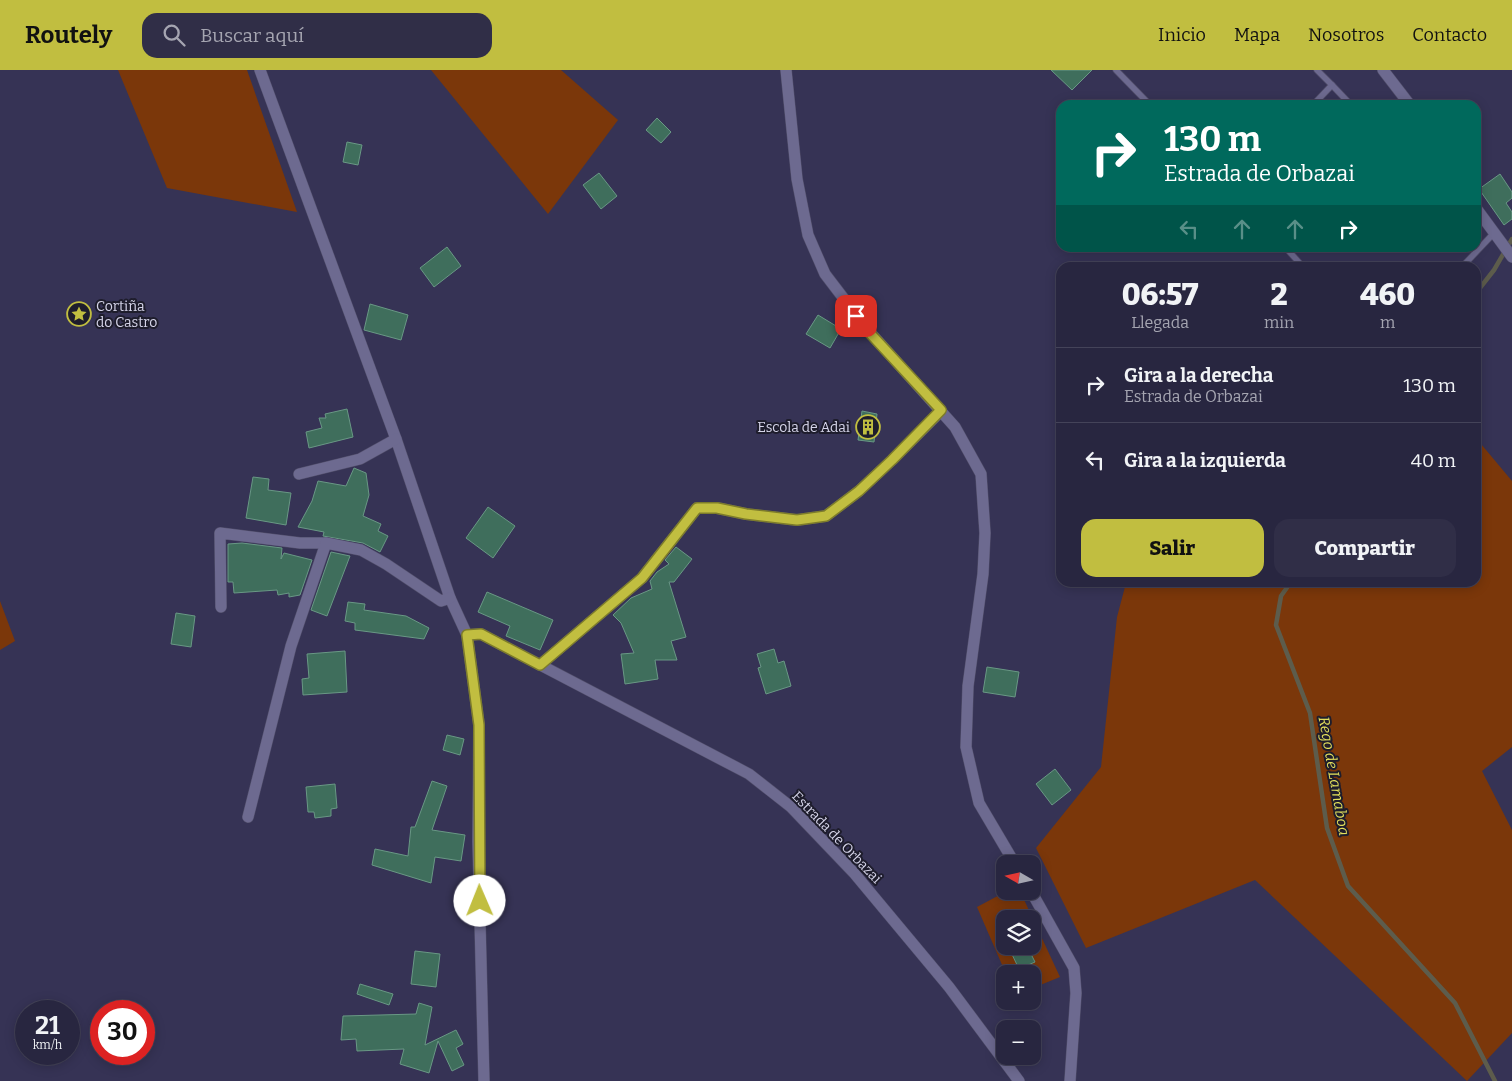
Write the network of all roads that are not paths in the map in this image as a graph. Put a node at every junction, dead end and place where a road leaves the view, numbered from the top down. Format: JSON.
{"nodes":[{"id":1,"x":260,"y":70,"type":"edge"},
{"id":2,"x":786,"y":70,"type":"edge"},
{"id":3,"x":1116,"y":70,"type":"edge"},
{"id":4,"x":1318,"y":70,"type":"edge"},
{"id":5,"x":1383,"y":70,"type":"edge"},
{"id":6,"x":1332,"y":85,"type":"junction"},
{"id":7,"x":1145,"y":100,"type":"edge"},
{"id":8,"x":1318,"y":100,"type":"edge"},
{"id":9,"x":1346,"y":100,"type":"edge"},
{"id":10,"x":1406,"y":100,"type":"edge"},
{"id":11,"x":1481,"y":215,"type":"edge"},
{"id":12,"x":1494,"y":233,"type":"junction"},
{"id":13,"x":1481,"y":247,"type":"edge"},
{"id":14,"x":1290,"y":252,"type":"edge"},
{"id":15,"x":1476,"y":252,"type":"edge"},
{"id":16,"x":1512,"y":257,"type":"edge"},
{"id":17,"x":1299,"y":262,"type":"edge"},
{"id":18,"x":1467,"y":262,"type":"edge"},
{"id":19,"x":941,"y":410,"type":"junction"},
{"id":20,"x":396,"y":439,"type":"junction"},
{"id":21,"x":298,"y":474,"type":"dead end"},
{"id":22,"x":326,"y":543,"type":"junction"},
{"id":23,"x":450,"y":598,"type":"junction"},
{"id":24,"x":221,"y":607,"type":"dead end"},
{"id":25,"x":467,"y":635,"type":"junction"},
{"id":26,"x":540,"y":665,"type":"junction"},
{"id":27,"x":248,"y":818,"type":"dead end"},
{"id":28,"x":1010,"y":855,"type":"edge"},
{"id":29,"x":1036,"y":900,"type":"edge"},
{"id":30,"x":484,"y":1081,"type":"edge"},
{"id":31,"x":1019,"y":1081,"type":"edge"},
{"id":32,"x":1070,"y":1081,"type":"edge"}],
"edges":[{"from":1,"to":20,"type":"street"},
{"from":2,"to":19,"type":"street"},
{"from":3,"to":7,"type":"lane"},
{"from":4,"to":6,"type":"lane"},
{"from":5,"to":10,"type":"street"},
{"from":6,"to":8,"type":"lane"},
{"from":6,"to":9,"type":"lane"},
{"from":11,"to":12,"type":"street"},
{"from":12,"to":13,"type":"lane"},
{"from":12,"to":16,"type":"street"},
{"from":14,"to":17,"type":"lane"},
{"from":15,"to":18,"type":"lane"},
{"from":19,"to":26,"type":"street"},
{"from":19,"to":28,"type":"street"},
{"from":20,"to":21,"type":"street"},
{"from":20,"to":23,"type":"street"},
{"from":22,"to":23,"type":"street"},
{"from":22,"to":24,"type":"street"},
{"from":22,"to":27,"type":"street"},
{"from":23,"to":25,"type":"street"},
{"from":25,"to":26,"type":"street","name":"Estrada de Orbazai"},
{"from":25,"to":30,"type":"street"},
{"from":26,"to":31,"type":"street","name":"Estrada de Orbazai"},
{"from":29,"to":32,"type":"street"}]}
